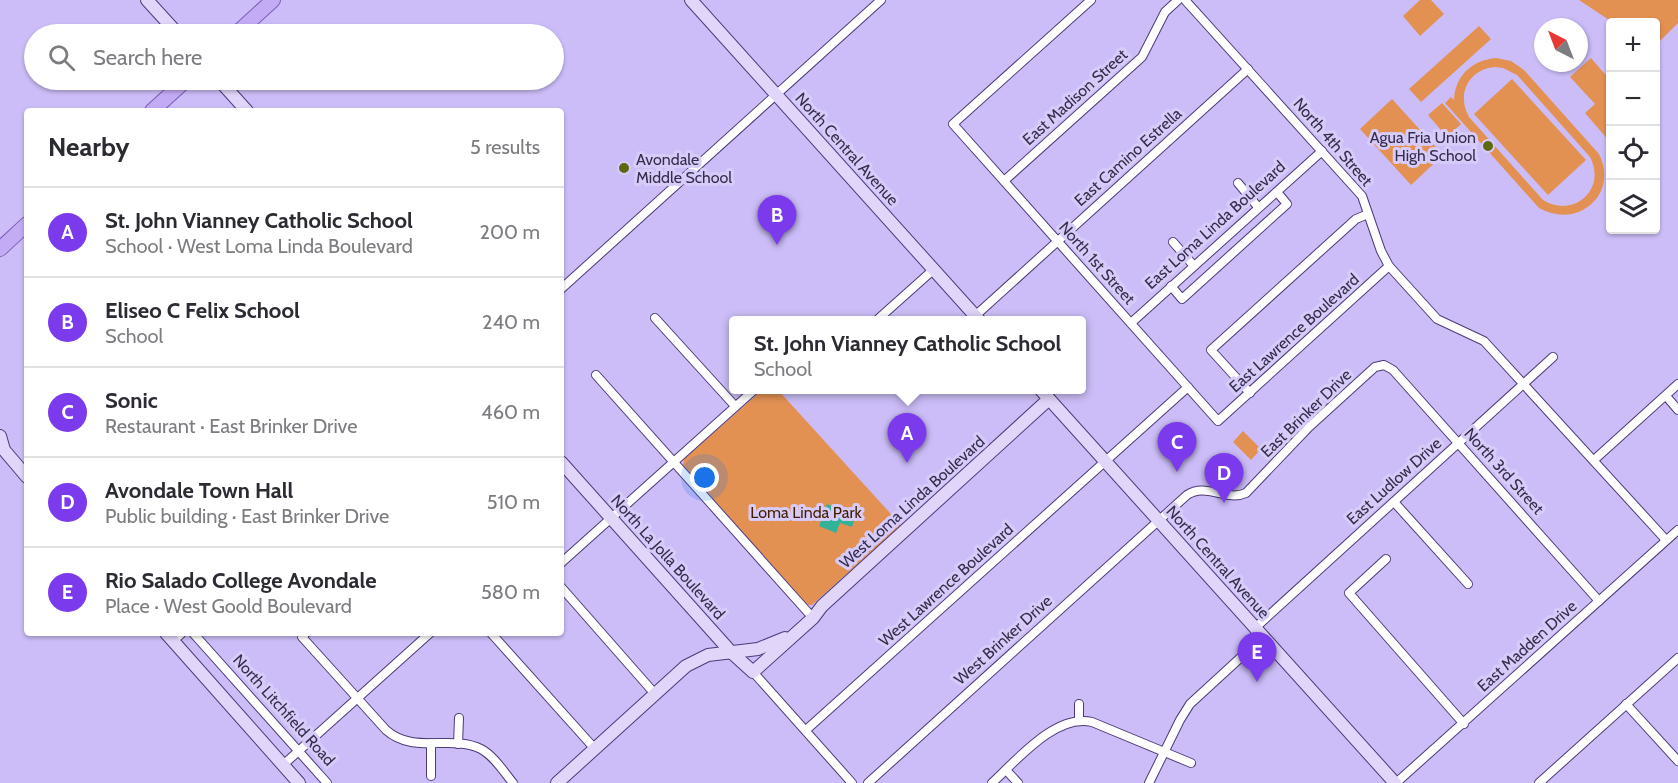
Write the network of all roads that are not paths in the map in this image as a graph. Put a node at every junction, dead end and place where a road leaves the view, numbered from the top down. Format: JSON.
{"nodes":[{"id":1,"x":147,"y":0,"type":"edge"},
{"id":2,"x":273,"y":0,"type":"edge"},
{"id":3,"x":691,"y":0,"type":"edge"},
{"id":4,"x":881,"y":0,"type":"edge"},
{"id":5,"x":1091,"y":0,"type":"edge"},
{"id":6,"x":1178,"y":0,"type":"edge"},
{"id":7,"x":1185,"y":0,"type":"edge"},
{"id":8,"x":169,"y":24,"type":"edge"},
{"id":9,"x":247,"y":24,"type":"edge"},
{"id":10,"x":1248,"y":69,"type":"junction"},
{"id":11,"x":175,"y":90,"type":"edge"},
{"id":12,"x":228,"y":90,"type":"edge"},
{"id":13,"x":776,"y":94,"type":"junction"},
{"id":14,"x":155,"y":108,"type":"edge"},
{"id":15,"x":244,"y":108,"type":"edge"},
{"id":16,"x":1322,"y":151,"type":"junction"},
{"id":17,"x":1004,"y":181,"type":"junction"},
{"id":18,"x":1238,"y":183,"type":"dead end"},
{"id":19,"x":1277,"y":192,"type":"junction"},
{"id":20,"x":1258,"y":207,"type":"junction"},
{"id":21,"x":1368,"y":214,"type":"junction"},
{"id":22,"x":24,"y":227,"type":"edge"},
{"id":23,"x":1058,"y":242,"type":"junction"},
{"id":24,"x":1173,"y":242,"type":"dead end"},
{"id":25,"x":0,"y":249,"type":"edge"},
{"id":26,"x":1194,"y":266,"type":"junction"},
{"id":27,"x":1389,"y":266,"type":"junction"},
{"id":28,"x":933,"y":270,"type":"junction"},
{"id":29,"x":564,"y":286,"type":"edge"},
{"id":30,"x":1172,"y":286,"type":"junction"},
{"id":31,"x":882,"y":316,"type":"edge"},
{"id":32,"x":975,"y":316,"type":"edge"},
{"id":33,"x":979,"y":316,"type":"edge"},
{"id":34,"x":655,"y":318,"type":"dead end"},
{"id":35,"x":1131,"y":323,"type":"junction"},
{"id":36,"x":1552,"y":357,"type":"dead end"},
{"id":37,"x":1384,"y":365,"type":"joint"},
{"id":38,"x":596,"y":375,"type":"dead end"},
{"id":39,"x":1524,"y":383,"type":"junction"},
{"id":40,"x":1678,"y":384,"type":"edge"},
{"id":41,"x":1188,"y":387,"type":"junction"},
{"id":42,"x":1250,"y":393,"type":"junction"},
{"id":43,"x":749,"y":394,"type":"edge"},
{"id":44,"x":1045,"y":394,"type":"edge"},
{"id":45,"x":1665,"y":396,"type":"junction"},
{"id":46,"x":735,"y":406,"type":"junction"},
{"id":47,"x":1678,"y":410,"type":"edge"},
{"id":48,"x":1218,"y":421,"type":"joint"},
{"id":49,"x":0,"y":436,"type":"edge"},
{"id":50,"x":1459,"y":442,"type":"junction"},
{"id":51,"x":2,"y":449,"type":"edge"},
{"id":52,"x":1594,"y":460,"type":"junction"},
{"id":53,"x":674,"y":462,"type":"junction"},
{"id":54,"x":1106,"y":462,"type":"junction"},
{"id":55,"x":564,"y":465,"type":"edge"},
{"id":56,"x":24,"y":474,"type":"edge"},
{"id":57,"x":1394,"y":502,"type":"junction"},
{"id":58,"x":611,"y":518,"type":"junction"},
{"id":59,"x":1158,"y":520,"type":"junction"},
{"id":60,"x":1678,"y":530,"type":"edge"},
{"id":61,"x":1666,"y":540,"type":"junction"},
{"id":62,"x":1386,"y":559,"type":"dead end"},
{"id":63,"x":564,"y":560,"type":"edge"},
{"id":64,"x":1468,"y":584,"type":"dead end"},
{"id":65,"x":564,"y":590,"type":"edge"},
{"id":66,"x":1599,"y":601,"type":"junction"},
{"id":67,"x":813,"y":618,"type":"junction"},
{"id":68,"x":799,"y":630,"type":"junction"},
{"id":69,"x":1259,"y":633,"type":"junction"},
{"id":70,"x":174,"y":636,"type":"edge"},
{"id":71,"x":196,"y":636,"type":"edge"},
{"id":72,"x":305,"y":636,"type":"edge"},
{"id":73,"x":427,"y":636,"type":"edge"},
{"id":74,"x":494,"y":636,"type":"edge"},
{"id":75,"x":731,"y":652,"type":"junction"},
{"id":76,"x":1678,"y":658,"type":"edge"},
{"id":77,"x":753,"y":672,"type":"junction"},
{"id":78,"x":656,"y":694,"type":"junction"},
{"id":79,"x":358,"y":698,"type":"junction"},
{"id":80,"x":1079,"y":704,"type":"dead end"},
{"id":81,"x":1626,"y":704,"type":"junction"},
{"id":82,"x":459,"y":718,"type":"dead end"},
{"id":83,"x":1079,"y":721,"type":"junction"},
{"id":84,"x":1464,"y":724,"type":"junction"},
{"id":85,"x":806,"y":730,"type":"junction"},
{"id":86,"x":431,"y":743,"type":"junction"},
{"id":87,"x":458,"y":744,"type":"junction"},
{"id":88,"x":595,"y":749,"type":"junction"},
{"id":89,"x":299,"y":751,"type":"junction"},
{"id":90,"x":1165,"y":752,"type":"junction"},
{"id":91,"x":1678,"y":760,"type":"edge"},
{"id":92,"x":1191,"y":763,"type":"dead end"},
{"id":93,"x":283,"y":765,"type":"junction"},
{"id":94,"x":1006,"y":770,"type":"junction"},
{"id":95,"x":431,"y":776,"type":"dead end"},
{"id":96,"x":1544,"y":781,"type":"edge"},
{"id":97,"x":299,"y":783,"type":"edge"},
{"id":98,"x":327,"y":783,"type":"edge"},
{"id":99,"x":513,"y":783,"type":"edge"},
{"id":100,"x":557,"y":783,"type":"edge"},
{"id":101,"x":852,"y":783,"type":"edge"},
{"id":102,"x":868,"y":783,"type":"edge"},
{"id":103,"x":992,"y":783,"type":"edge"},
{"id":104,"x":1017,"y":783,"type":"edge"},
{"id":105,"x":1149,"y":783,"type":"edge"},
{"id":106,"x":1395,"y":783,"type":"edge"}],
"edges":[{"from":1,"to":8,"type":"street"},
{"from":2,"to":9,"type":"main road"},
{"from":3,"to":13,"type":"street","name":"North Central Avenue"},
{"from":4,"to":13,"type":"street"},
{"from":5,"to":17,"type":"street","name":"North 1st Street"},
{"from":6,"to":17,"type":"street","name":"East Madison Street"},
{"from":7,"to":10,"type":"street","name":"North 4th Street"},
{"from":10,"to":16,"type":"street","name":"North 4th Street"},
{"from":10,"to":23,"type":"street","name":"East Camino Estrella"},
{"from":11,"to":14,"type":"main road"},
{"from":12,"to":15,"type":"street"},
{"from":13,"to":28,"type":"street","name":"North Central Avenue"},
{"from":13,"to":29,"type":"street"},
{"from":16,"to":19,"type":"street","name":"East Loma Linda Boulevard"},
{"from":16,"to":21,"type":"street","name":"North 4th Street"},
{"from":17,"to":23,"type":"street","name":"North 1st Street"},
{"from":18,"to":20,"type":"street"},
{"from":19,"to":20,"type":"street","name":"East Loma Linda Boulevard"},
{"from":19,"to":30,"type":"street"},
{"from":20,"to":26,"type":"street","name":"East Loma Linda Boulevard"},
{"from":21,"to":27,"type":"street","name":"North 4th Street"},
{"from":21,"to":42,"type":"street"},
{"from":22,"to":25,"type":"main road"},
{"from":23,"to":33,"type":"street","name":"East Camino Estrella"},
{"from":23,"to":35,"type":"street","name":"North 1st Street"},
{"from":24,"to":26,"type":"street"},
{"from":26,"to":30,"type":"street","name":"East Loma Linda Boulevard"},
{"from":27,"to":39,"type":"street","name":"North 4th Street"},
{"from":27,"to":42,"type":"street","name":"East Lawrence Boulevard"},
{"from":28,"to":31,"type":"street"},
{"from":28,"to":32,"type":"street","name":"North Central Avenue"},
{"from":30,"to":35,"type":"street","name":"East Loma Linda Boulevard"},
{"from":34,"to":46,"type":"street"},
{"from":35,"to":41,"type":"street","name":"North 1st Street"},
{"from":36,"to":39,"type":"street","name":"East Ludlow Drive"},
{"from":37,"to":50,"type":"street","name":"North 3rd Street"},
{"from":37,"to":59,"type":"street","name":"East Brinker Drive"},
{"from":38,"to":53,"type":"street"},
{"from":39,"to":50,"type":"street","name":"East Ludlow Drive"},
{"from":39,"to":52,"type":"street","name":"North 4th Street"},
{"from":40,"to":45,"type":"street"},
{"from":41,"to":48,"type":"street","name":"North 1st Street"},
{"from":41,"to":54,"type":"street"},
{"from":42,"to":48,"type":"street","name":"East Lawrence Boulevard"},
{"from":43,"to":46,"type":"street"},
{"from":44,"to":54,"type":"street","name":"North Central Avenue"},
{"from":44,"to":67,"type":"street","name":"West Loma Linda Boulevard"},
{"from":45,"to":47,"type":"street"},
{"from":45,"to":52,"type":"street"},
{"from":46,"to":53,"type":"street"},
{"from":49,"to":51,"type":"street"},
{"from":50,"to":57,"type":"street","name":"East Ludlow Drive"},
{"from":50,"to":66,"type":"street","name":"North 3rd Street"},
{"from":51,"to":56,"type":"street"},
{"from":52,"to":61,"type":"street","name":"North 4th Street"},
{"from":53,"to":58,"type":"street"},
{"from":53,"to":67,"type":"street"},
{"from":54,"to":59,"type":"street","name":"North Central Avenue"},
{"from":54,"to":85,"type":"street","name":"West Lawrence Boulevard"},
{"from":55,"to":58,"type":"street","name":"North La Jolla Boulevard"},
{"from":57,"to":64,"type":"street"},
{"from":57,"to":69,"type":"street","name":"East Ludlow Drive"},
{"from":58,"to":63,"type":"street"},
{"from":58,"to":75,"type":"street","name":"North La Jolla Boulevard"},
{"from":59,"to":69,"type":"street","name":"North Central Avenue"},
{"from":59,"to":102,"type":"street","name":"West Brinker Drive"},
{"from":60,"to":61,"type":"street","name":"East Madden Drive"},
{"from":61,"to":66,"type":"street","name":"East Madden Drive"},
{"from":62,"to":84,"type":"street"},
{"from":65,"to":78,"type":"street"},
{"from":66,"to":84,"type":"street","name":"East Madden Drive"},
{"from":67,"to":68,"type":"street","name":"West Loma Linda Boulevard"},
{"from":68,"to":75,"type":"street","name":"West Loma Linda Boulevard"},
{"from":68,"to":77,"type":"street","name":"West Loma Linda Boulevard"},
{"from":69,"to":90,"type":"street","name":"East Ludlow Drive"},
{"from":69,"to":106,"type":"street","name":"North Central Avenue"},
{"from":70,"to":93,"type":"street"},
{"from":71,"to":89,"type":"street","name":"North Litchfield Road"},
{"from":72,"to":79,"type":"street"},
{"from":73,"to":79,"type":"street"},
{"from":74,"to":88,"type":"street"},
{"from":75,"to":77,"type":"street","name":"North La Jolla Boulevard"},
{"from":75,"to":78,"type":"street","name":"West Loma Linda Boulevard"},
{"from":76,"to":81,"type":"street"},
{"from":77,"to":85,"type":"street"},
{"from":78,"to":88,"type":"street"},
{"from":79,"to":86,"type":"street"},
{"from":79,"to":89,"type":"street"},
{"from":80,"to":83,"type":"street"},
{"from":81,"to":91,"type":"street"},
{"from":81,"to":96,"type":"street"},
{"from":82,"to":87,"type":"street"},
{"from":83,"to":90,"type":"street"},
{"from":83,"to":94,"type":"street"},
{"from":84,"to":106,"type":"street","name":"East Madden Drive"},
{"from":85,"to":101,"type":"street"},
{"from":86,"to":87,"type":"street"},
{"from":86,"to":95,"type":"street"},
{"from":87,"to":99,"type":"street"},
{"from":88,"to":100,"type":"street"},
{"from":89,"to":93,"type":"street"},
{"from":89,"to":98,"type":"street","name":"North Litchfield Road"},
{"from":90,"to":92,"type":"street"},
{"from":90,"to":105,"type":"street","name":"East Ludlow Drive"},
{"from":93,"to":97,"type":"street"},
{"from":94,"to":103,"type":"street"},
{"from":94,"to":104,"type":"street"}]}
